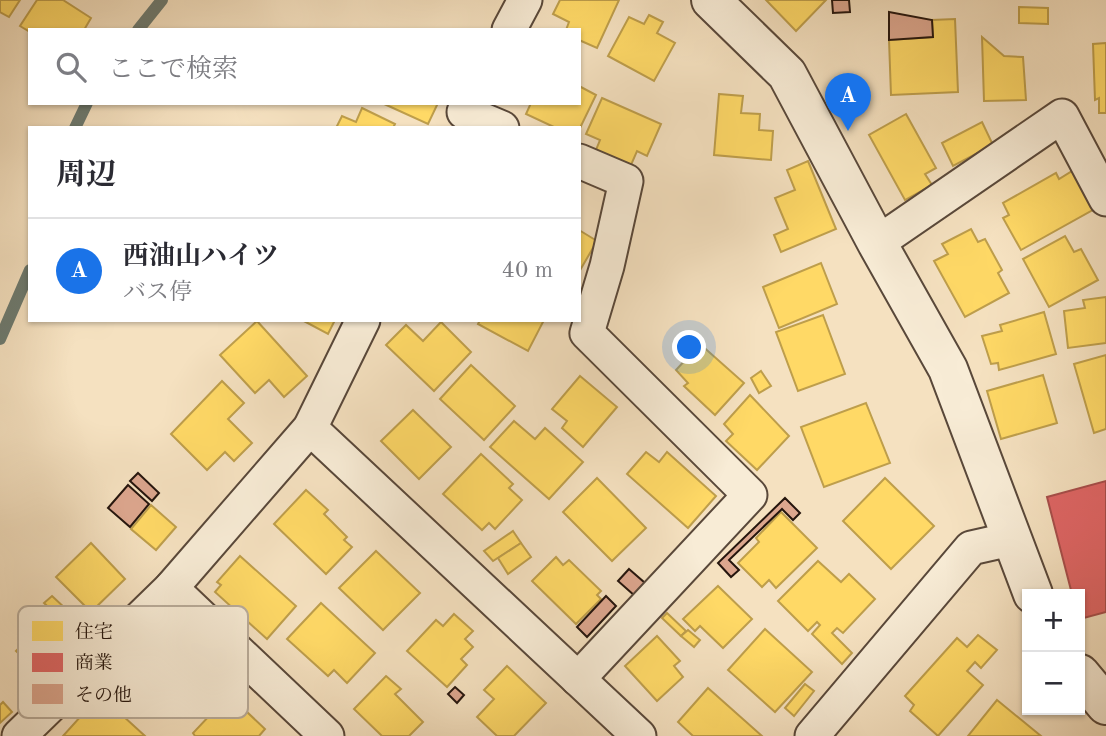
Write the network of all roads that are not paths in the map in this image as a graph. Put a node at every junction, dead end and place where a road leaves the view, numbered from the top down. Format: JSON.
{"nodes":[{"id":1,"x":525,"y":0,"type":"edge"},
{"id":2,"x":711,"y":0,"type":"edge"},
{"id":3,"x":510,"y":28,"type":"edge"},
{"id":4,"x":463,"y":114,"type":"edge"},
{"id":5,"x":496,"y":126,"type":"edge"},
{"id":6,"x":581,"y":162,"type":"edge"},
{"id":7,"x":1106,"y":199,"type":"edge"},
{"id":8,"x":877,"y":243,"type":"junction"},
{"id":9,"x":362,"y":322,"type":"edge"},
{"id":10,"x":310,"y":428,"type":"junction"},
{"id":11,"x":1010,"y":539,"type":"junction"},
{"id":12,"x":171,"y":588,"type":"junction"},
{"id":13,"x":1031,"y":589,"type":"edge"},
{"id":14,"x":153,"y":606,"type":"edge"},
{"id":15,"x":190,"y":606,"type":"edge"},
{"id":16,"x":248,"y":661,"type":"edge"},
{"id":17,"x":578,"y":679,"type":"junction"},
{"id":18,"x":1085,"y":680,"type":"edge"},
{"id":19,"x":1106,"y":705,"type":"edge"},
{"id":20,"x":37,"y":718,"type":"edge"},
{"id":21,"x":19,"y":736,"type":"edge"},
{"id":22,"x":327,"y":736,"type":"edge"},
{"id":23,"x":639,"y":736,"type":"edge"},
{"id":24,"x":812,"y":736,"type":"edge"}],
"edges":[{"from":1,"to":3,"type":"street"},
{"from":2,"to":8,"type":"street"},
{"from":4,"to":5,"type":"street"},
{"from":6,"to":17,"type":"street"},
{"from":7,"to":8,"type":"street"},
{"from":8,"to":11,"type":"street"},
{"from":9,"to":10,"type":"street"},
{"from":10,"to":12,"type":"street"},
{"from":10,"to":17,"type":"street"},
{"from":11,"to":13,"type":"street"},
{"from":11,"to":24,"type":"street"},
{"from":12,"to":14,"type":"street"},
{"from":12,"to":15,"type":"street"},
{"from":16,"to":22,"type":"street"},
{"from":17,"to":23,"type":"street"},
{"from":18,"to":19,"type":"street"},
{"from":20,"to":21,"type":"street"}]}
